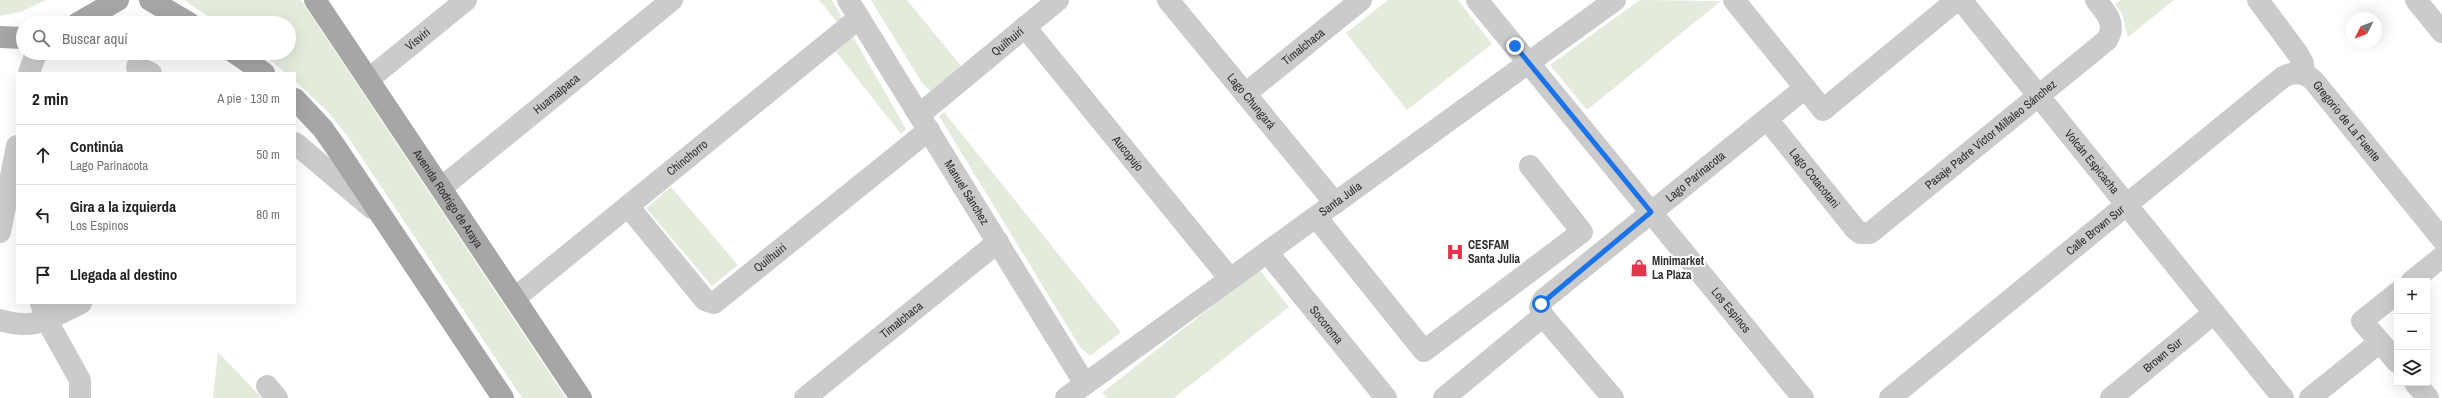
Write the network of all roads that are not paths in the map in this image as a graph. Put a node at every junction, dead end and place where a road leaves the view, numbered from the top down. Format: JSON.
{"nodes":[{"id":1,"x":150,"y":0,"type":"edge"},
{"id":2,"x":316,"y":0,"type":"edge"},
{"id":3,"x":466,"y":0,"type":"edge"},
{"id":4,"x":672,"y":0,"type":"edge"},
{"id":5,"x":1058,"y":0,"type":"edge"},
{"id":6,"x":1168,"y":0,"type":"edge"},
{"id":7,"x":1361,"y":0,"type":"edge"},
{"id":8,"x":1477,"y":0,"type":"edge"},
{"id":9,"x":1615,"y":0,"type":"edge"},
{"id":10,"x":1734,"y":0,"type":"edge"},
{"id":11,"x":1957,"y":0,"type":"edge"},
{"id":12,"x":1961,"y":0,"type":"edge"},
{"id":13,"x":2258,"y":0,"type":"edge"},
{"id":14,"x":2416,"y":0,"type":"edge"},
{"id":15,"x":119,"y":1,"type":"edge"},
{"id":16,"x":2100,"y":2,"type":"edge"},
{"id":17,"x":854,"y":9,"type":"edge"},
{"id":18,"x":91,"y":16,"type":"edge"},
{"id":19,"x":177,"y":16,"type":"edge"},
{"id":20,"x":1025,"y":27,"type":"junction"},
{"id":21,"x":2442,"y":32,"type":"edge"},
{"id":22,"x":0,"y":37,"type":"edge"},
{"id":23,"x":16,"y":38,"type":"edge"},
{"id":24,"x":34,"y":60,"type":"edge"},
{"id":25,"x":245,"y":60,"type":"edge"},
{"id":26,"x":1529,"y":63,"type":"junction"},
{"id":27,"x":29,"y":72,"type":"edge"},
{"id":28,"x":263,"y":72,"type":"edge"},
{"id":29,"x":2304,"y":74,"type":"junction"},
{"id":30,"x":369,"y":79,"type":"junction"},
{"id":31,"x":1805,"y":88,"type":"junction"},
{"id":32,"x":1245,"y":94,"type":"junction"},
{"id":33,"x":2039,"y":96,"type":"junction"},
{"id":34,"x":296,"y":100,"type":"edge"},
{"id":35,"x":1767,"y":119,"type":"junction"},
{"id":36,"x":924,"y":122,"type":"junction"},
{"id":37,"x":296,"y":144,"type":"edge"},
{"id":38,"x":16,"y":151,"type":"edge"},
{"id":39,"x":1530,"y":166,"type":"dead end"},
{"id":40,"x":441,"y":188,"type":"junction"},
{"id":41,"x":1335,"y":203,"type":"junction"},
{"id":42,"x":2126,"y":205,"type":"junction"},
{"id":43,"x":628,"y":206,"type":"junction"},
{"id":44,"x":1651,"y":212,"type":"junction"},
{"id":45,"x":1316,"y":217,"type":"junction"},
{"id":46,"x":386,"y":222,"type":"junction"},
{"id":47,"x":0,"y":232,"type":"edge"},
{"id":48,"x":1865,"y":234,"type":"joint"},
{"id":49,"x":2442,"y":239,"type":"edge"},
{"id":50,"x":998,"y":242,"type":"junction"},
{"id":51,"x":1267,"y":252,"type":"junction"},
{"id":52,"x":2442,"y":257,"type":"edge"},
{"id":53,"x":2416,"y":278,"type":"edge"},
{"id":54,"x":1230,"y":279,"type":"junction"},
{"id":55,"x":2394,"y":295,"type":"edge"},
{"id":56,"x":515,"y":298,"type":"junction"},
{"id":57,"x":76,"y":304,"type":"edge"},
{"id":58,"x":43,"y":311,"type":"edge"},
{"id":59,"x":2214,"y":313,"type":"junction"},
{"id":60,"x":1543,"y":316,"type":"junction"},
{"id":61,"x":0,"y":320,"type":"edge"},
{"id":62,"x":2380,"y":342,"type":"junction"},
{"id":63,"x":2394,"y":358,"type":"edge"},
{"id":64,"x":1085,"y":384,"type":"junction"},
{"id":65,"x":2418,"y":386,"type":"edge"},
{"id":66,"x":2442,"y":395,"type":"edge"},
{"id":67,"x":1380,"y":396,"type":"edge"},
{"id":68,"x":80,"y":398,"type":"edge"},
{"id":69,"x":503,"y":398,"type":"edge"},
{"id":70,"x":581,"y":398,"type":"edge"},
{"id":71,"x":805,"y":398,"type":"edge"},
{"id":72,"x":1067,"y":398,"type":"edge"},
{"id":73,"x":1444,"y":398,"type":"edge"},
{"id":74,"x":1613,"y":398,"type":"edge"},
{"id":75,"x":1804,"y":398,"type":"edge"},
{"id":76,"x":1890,"y":398,"type":"edge"},
{"id":77,"x":2111,"y":398,"type":"edge"},
{"id":78,"x":2283,"y":398,"type":"edge"},
{"id":79,"x":2310,"y":398,"type":"edge"},
{"id":80,"x":2428,"y":398,"type":"edge"},
{"id":81,"x":2439,"y":398,"type":"edge"}],
"edges":[{"from":1,"to":19,"type":"main road"},
{"from":2,"to":30,"type":"main road","name":"Avenida Rodrigo de Araya"},
{"from":3,"to":30,"type":"street","name":"Visviri"},
{"from":4,"to":40,"type":"street","name":"Huamalpaca"},
{"from":5,"to":20,"type":"street","name":"Quilhuiri"},
{"from":6,"to":32,"type":"street","name":"Lago Chungará"},
{"from":7,"to":32,"type":"street","name":"Timalchaca"},
{"from":8,"to":26,"type":"street","name":"Los Espinos"},
{"from":9,"to":26,"type":"street","name":"Santa Julia"},
{"from":10,"to":31,"type":"street"},
{"from":11,"to":31,"type":"street"},
{"from":12,"to":33,"type":"street","name":"Volcán Espicacha"},
{"from":13,"to":29,"type":"street","name":"Gregorio de La Fuente"},
{"from":14,"to":21,"type":"street"},
{"from":15,"to":18,"type":"main road"},
{"from":16,"to":33,"type":"street","name":"Pasaje Padre Víctor Millaleo Sánchez"},
{"from":17,"to":36,"type":"street","name":"Manuel Sánchez"},
{"from":17,"to":43,"type":"street","name":"Chinchorro"},
{"from":20,"to":36,"type":"street","name":"Quilhuiri"},
{"from":20,"to":54,"type":"street","name":"Aucopujo"},
{"from":22,"to":23,"type":"main road"},
{"from":24,"to":27,"type":"street"},
{"from":25,"to":28,"type":"main road"},
{"from":26,"to":41,"type":"street","name":"Santa Julia"},
{"from":26,"to":44,"type":"street","name":"Los Espinos"},
{"from":29,"to":42,"type":"street","name":"Calle Brown Sur"},
{"from":29,"to":49,"type":"street","name":"Gregorio de La Fuente"},
{"from":30,"to":40,"type":"main road","name":"Avenida Rodrigo de Araya"},
{"from":31,"to":35,"type":"street","name":"Lago Parinacota"},
{"from":32,"to":41,"type":"street","name":"Lago Chungará"},
{"from":33,"to":42,"type":"street","name":"Volcán Espicacha"},
{"from":33,"to":48,"type":"street","name":"Pasaje Padre Víctor Millaleo Sánchez"},
{"from":34,"to":46,"type":"main road"},
{"from":35,"to":44,"type":"street","name":"Lago Parinacota"},
{"from":35,"to":48,"type":"street","name":"Lago Cotacotani"},
{"from":36,"to":43,"type":"street","name":"Quilhuiri"},
{"from":36,"to":50,"type":"street","name":"Manuel Sánchez"},
{"from":37,"to":46,"type":"street"},
{"from":38,"to":47,"type":"street"},
{"from":39,"to":45,"type":"street"},
{"from":40,"to":56,"type":"main road","name":"Avenida Rodrigo de Araya"},
{"from":41,"to":45,"type":"street","name":"Santa Julia"},
{"from":42,"to":59,"type":"street","name":"Volcán Espicacha"},
{"from":42,"to":76,"type":"street","name":"Calle Brown Sur"},
{"from":43,"to":56,"type":"street","name":"Chinchorro"},
{"from":44,"to":60,"type":"street","name":"Lago Parinacota"},
{"from":44,"to":75,"type":"street","name":"Los Espinos"},
{"from":45,"to":51,"type":"street","name":"Santa Julia"},
{"from":46,"to":69,"type":"main road"},
{"from":50,"to":64,"type":"street","name":"Manuel Sánchez"},
{"from":50,"to":71,"type":"street","name":"Timalchaca"},
{"from":51,"to":54,"type":"street","name":"Santa Julia"},
{"from":51,"to":67,"type":"street","name":"Socoroma"},
{"from":52,"to":53,"type":"street"},
{"from":54,"to":64,"type":"street","name":"Santa Julia"},
{"from":55,"to":62,"type":"street"},
{"from":56,"to":70,"type":"main road","name":"Avenida Rodrigo de Araya"},
{"from":57,"to":58,"type":"street"},
{"from":58,"to":61,"type":"street"},
{"from":58,"to":68,"type":"street"},
{"from":59,"to":77,"type":"street","name":"Brown Sur"},
{"from":59,"to":78,"type":"street","name":"Volcán Espicacha"},
{"from":60,"to":73,"type":"street"},
{"from":60,"to":74,"type":"street"},
{"from":62,"to":63,"type":"street"},
{"from":62,"to":79,"type":"street"},
{"from":64,"to":72,"type":"street","name":"Santa Julia"},
{"from":65,"to":80,"type":"street"},
{"from":66,"to":81,"type":"street"}]}
